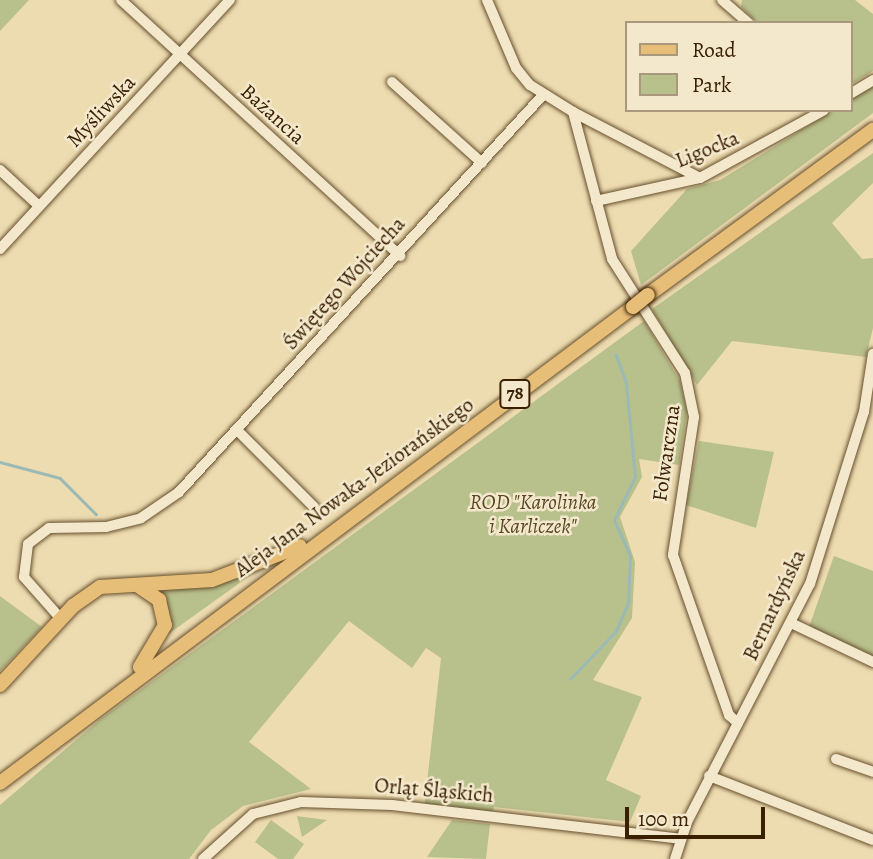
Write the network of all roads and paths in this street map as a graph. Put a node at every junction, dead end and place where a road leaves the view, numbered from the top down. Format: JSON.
{"nodes":[{"id":1,"x":121,"y":0,"type":"edge"},
{"id":2,"x":230,"y":0,"type":"edge"},
{"id":3,"x":487,"y":0,"type":"edge"},
{"id":4,"x":728,"y":2,"type":"edge"},
{"id":5,"x":746,"y":21,"type":"edge"},
{"id":6,"x":179,"y":55,"type":"junction"},
{"id":7,"x":873,"y":80,"type":"edge"},
{"id":8,"x":392,"y":82,"type":"dead end"},
{"id":9,"x":852,"y":93,"type":"edge"},
{"id":10,"x":544,"y":94,"type":"junction"},
{"id":11,"x":573,"y":112,"type":"junction"},
{"id":12,"x":811,"y":114,"type":"edge"},
{"id":13,"x":873,"y":130,"type":"edge"},
{"id":14,"x":482,"y":163,"type":"junction"},
{"id":15,"x":0,"y":170,"type":"edge"},
{"id":16,"x":700,"y":178,"type":"junction"},
{"id":17,"x":596,"y":201,"type":"junction"},
{"id":18,"x":39,"y":206,"type":"junction"},
{"id":19,"x":0,"y":248,"type":"edge"},
{"id":20,"x":400,"y":256,"type":"junction"},
{"id":21,"x":873,"y":354,"type":"edge"},
{"id":22,"x":869,"y":413,"type":"edge"},
{"id":23,"x":237,"y":430,"type":"junction"},
{"id":24,"x":314,"y":507,"type":"dead end"},
{"id":25,"x":323,"y":535,"type":"junction"},
{"id":26,"x":132,"y":582,"type":"junction"},
{"id":27,"x":61,"y":619,"type":"junction"},
{"id":28,"x":791,"y":623,"type":"junction"},
{"id":29,"x":873,"y":662,"type":"edge"},
{"id":30,"x":134,"y":676,"type":"junction"},
{"id":31,"x":0,"y":685,"type":"edge"},
{"id":32,"x":738,"y":723,"type":"junction"},
{"id":33,"x":836,"y":759,"type":"dead end"},
{"id":34,"x":873,"y":772,"type":"edge"},
{"id":35,"x":709,"y":776,"type":"junction"},
{"id":36,"x":0,"y":783,"type":"edge"},
{"id":37,"x":680,"y":839,"type":"junction"},
{"id":38,"x":873,"y":840,"type":"edge"},
{"id":39,"x":202,"y":859,"type":"edge"},
{"id":40,"x":675,"y":859,"type":"edge"}],
"edges":[{"from":1,"to":6,"type":"street","name":"Bażancia"},
{"from":2,"to":6,"type":"street","name":"Myśliwska"},
{"from":3,"to":10,"type":"street"},
{"from":4,"to":5,"type":"street"},
{"from":6,"to":18,"type":"street","name":"Myśliwska"},
{"from":6,"to":20,"type":"street","name":"Bażancia"},
{"from":7,"to":9,"type":"street"},
{"from":8,"to":14,"type":"street"},
{"from":10,"to":11,"type":"street"},
{"from":10,"to":14,"type":"street","name":"Świętego Wojciecha"},
{"from":11,"to":16,"type":"street"},
{"from":11,"to":17,"type":"street","name":"Folwarczna"},
{"from":12,"to":16,"type":"street","name":"Ligocka"},
{"from":13,"to":25,"type":"main road","name":"Aleja Jana Nowaka-Jeziorańskiego","number":"78","bridge":true},
{"from":14,"to":20,"type":"street","name":"Świętego Wojciecha"},
{"from":15,"to":18,"type":"street"},
{"from":16,"to":17,"type":"street","name":"Ligocka"},
{"from":17,"to":32,"type":"street","name":"Folwarczna"},
{"from":18,"to":19,"type":"street","name":"Myśliwska"},
{"from":20,"to":23,"type":"street","name":"Świętego Wojciecha"},
{"from":21,"to":22,"type":"street","name":"Bernardyńska"},
{"from":22,"to":28,"type":"street","name":"Bernardyńska"},
{"from":23,"to":24,"type":"street"},
{"from":23,"to":27,"type":"street","name":"Świętego Wojciecha"},
{"from":25,"to":26,"type":"main road"},
{"from":25,"to":30,"type":"main road","name":"Aleja Jana Nowaka-Jeziorańskiego","number":"78"},
{"from":26,"to":27,"type":"main road"},
{"from":26,"to":30,"type":"main road"},
{"from":27,"to":31,"type":"main road"},
{"from":28,"to":29,"type":"street"},
{"from":28,"to":32,"type":"street","name":"Bernardyńska"},
{"from":30,"to":36,"type":"main road","name":"Aleja Jana Nowaka-Jeziorańskiego","number":"78"},
{"from":32,"to":35,"type":"street","name":"Bernardyńska"},
{"from":33,"to":34,"type":"street"},
{"from":35,"to":37,"type":"street","name":"Bernardyńska"},
{"from":35,"to":38,"type":"street"},
{"from":37,"to":39,"type":"street","name":"Orląt Śląskich"},
{"from":37,"to":40,"type":"street","name":"Bernardyńska"}]}
